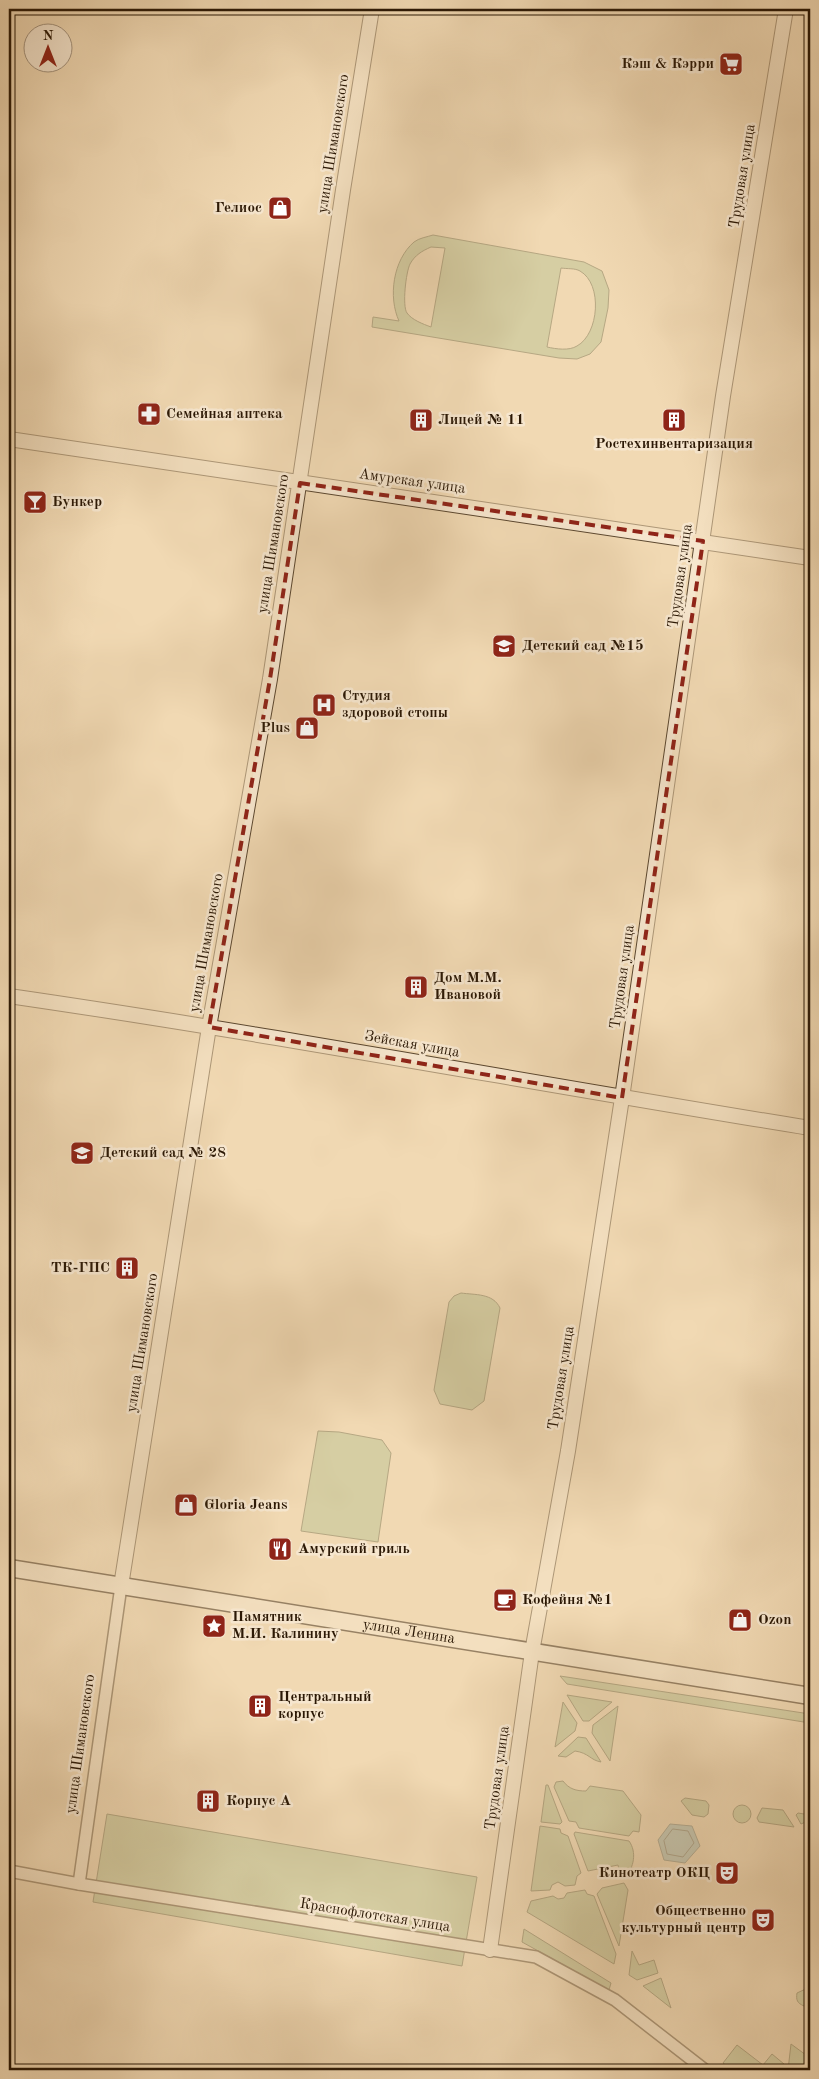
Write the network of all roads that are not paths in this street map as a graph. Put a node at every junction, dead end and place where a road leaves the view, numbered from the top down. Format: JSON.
{"nodes":[{"id":1,"x":372,"y":9,"type":"edge"},
{"id":2,"x":786,"y":9,"type":"edge"},
{"id":3,"x":9,"y":439,"type":"edge"},
{"id":4,"x":300,"y":483,"type":"junction"},
{"id":5,"x":702,"y":541,"type":"junction"},
{"id":6,"x":810,"y":558,"type":"edge"},
{"id":7,"x":9,"y":996,"type":"edge"},
{"id":8,"x":209,"y":1027,"type":"junction"},
{"id":9,"x":622,"y":1098,"type":"junction"},
{"id":10,"x":810,"y":1128,"type":"edge"},
{"id":11,"x":9,"y":1568,"type":"edge"},
{"id":12,"x":120,"y":1586,"type":"junction"},
{"id":13,"x":532,"y":1652,"type":"junction"},
{"id":14,"x":810,"y":1696,"type":"edge"},
{"id":15,"x":9,"y":1871,"type":"edge"},
{"id":16,"x":79,"y":1884,"type":"junction"},
{"id":17,"x":490,"y":1950,"type":"junction"},
{"id":18,"x":705,"y":2070,"type":"edge"}],
"edges":[{"from":1,"to":4,"type":"street","name":"улица Шимановского"},
{"from":2,"to":5,"type":"street","name":"Трудовая улица"},
{"from":3,"to":4,"type":"street","name":"Амурская улица"},
{"from":4,"to":5,"type":"street","name":"Амурская улица"},
{"from":4,"to":8,"type":"street","name":"улица Шимановского"},
{"from":5,"to":6,"type":"street","name":"Амурская улица"},
{"from":5,"to":9,"type":"street","name":"Трудовая улица"},
{"from":7,"to":8,"type":"street","name":"Зейская улица"},
{"from":8,"to":9,"type":"street","name":"Зейская улица"},
{"from":8,"to":12,"type":"street","name":"улица Шимановского"},
{"from":9,"to":10,"type":"street","name":"Зейская улица"},
{"from":9,"to":13,"type":"street","name":"Трудовая улица"},
{"from":11,"to":12,"type":"main road","name":"улица Ленина"},
{"from":12,"to":13,"type":"main road","name":"улица Ленина"},
{"from":12,"to":16,"type":"street","name":"улица Шимановского"},
{"from":13,"to":14,"type":"main road","name":"улица Ленина"},
{"from":13,"to":17,"type":"street","name":"Трудовая улица"},
{"from":15,"to":16,"type":"street","name":"Краснофлотская улица"},
{"from":16,"to":17,"type":"street","name":"Краснофлотская улица"},
{"from":17,"to":18,"type":"street","name":"Краснофлотская улица"}]}
